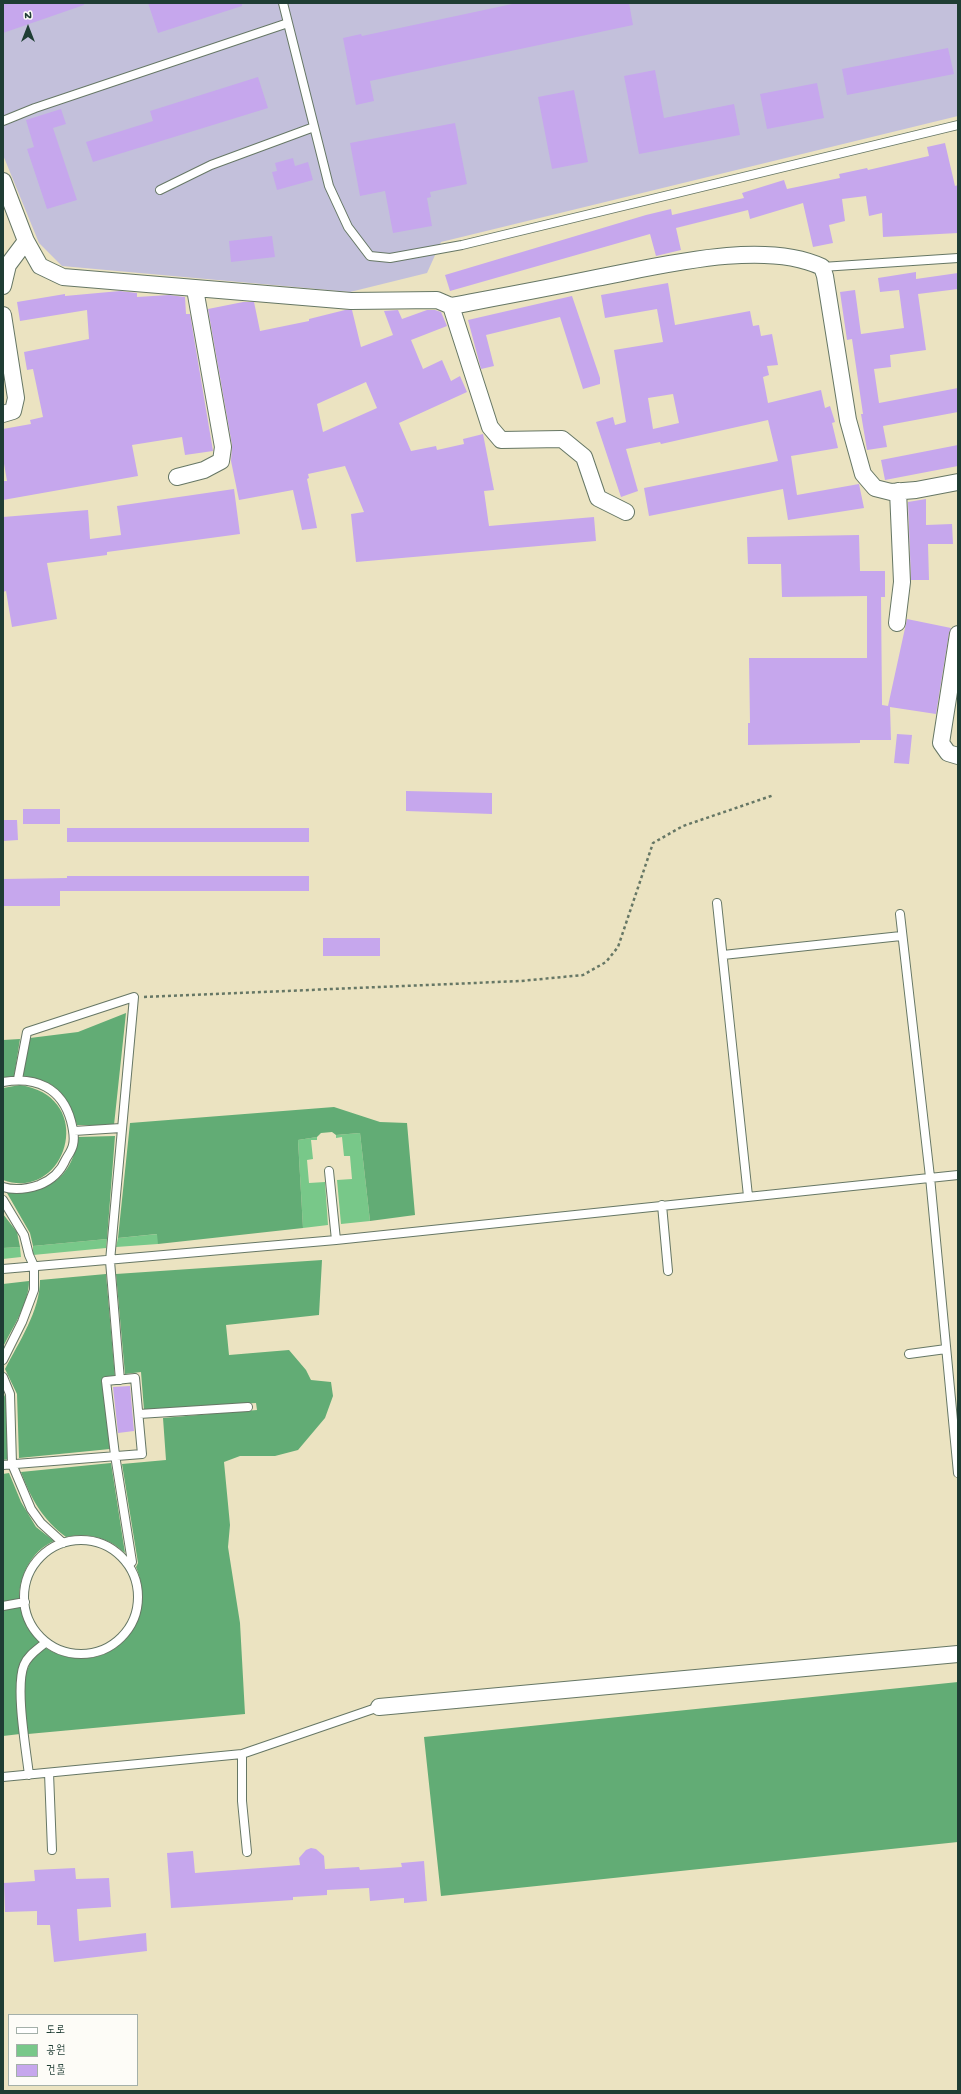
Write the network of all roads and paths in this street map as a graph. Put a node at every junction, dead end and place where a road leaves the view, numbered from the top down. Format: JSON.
{"nodes":[{"id":1,"x":283,"y":3,"type":"edge"},
{"id":2,"x":288,"y":23,"type":"junction"},
{"id":3,"x":3,"y":121,"type":"edge"},
{"id":4,"x":958,"y":125,"type":"edge"},
{"id":5,"x":314,"y":127,"type":"junction"},
{"id":6,"x":3,"y":181,"type":"edge"},
{"id":7,"x":160,"y":190,"type":"dead end"},
{"id":8,"x":26,"y":241,"type":"junction"},
{"id":9,"x":958,"y":258,"type":"edge"},
{"id":10,"x":822,"y":267,"type":"junction"},
{"id":11,"x":3,"y":286,"type":"edge"},
{"id":12,"x":195,"y":289,"type":"junction"},
{"id":13,"x":451,"y":306,"type":"junction"},
{"id":14,"x":3,"y":315,"type":"edge"},
{"id":15,"x":3,"y":414,"type":"edge"},
{"id":16,"x":176,"y":477,"type":"dead end"},
{"id":17,"x":958,"y":482,"type":"edge"},
{"id":18,"x":898,"y":491,"type":"junction"},
{"id":19,"x":626,"y":512,"type":"dead end"},
{"id":20,"x":897,"y":623,"type":"dead end"},
{"id":21,"x":958,"y":634,"type":"edge"},
{"id":22,"x":958,"y":756,"type":"edge"},
{"id":23,"x":774,"y":795,"type":"dead end"},
{"id":24,"x":717,"y":903,"type":"dead end"},
{"id":25,"x":900,"y":914,"type":"dead end"},
{"id":26,"x":901,"y":936,"type":"junction"},
{"id":27,"x":723,"y":955,"type":"junction"},
{"id":28,"x":134,"y":997,"type":"junction"},
{"id":29,"x":18,"y":1079,"type":"junction"},
{"id":30,"x":3,"y":1082,"type":"edge"},
{"id":31,"x":121,"y":1128,"type":"junction"},
{"id":32,"x":74,"y":1131,"type":"junction"},
{"id":33,"x":329,"y":1171,"type":"dead end"},
{"id":34,"x":958,"y":1175,"type":"edge"},
{"id":35,"x":930,"y":1177,"type":"junction"},
{"id":36,"x":3,"y":1187,"type":"edge"},
{"id":37,"x":748,"y":1196,"type":"junction"},
{"id":38,"x":3,"y":1200,"type":"edge"},
{"id":39,"x":662,"y":1205,"type":"junction"},
{"id":40,"x":336,"y":1240,"type":"junction"},
{"id":41,"x":110,"y":1261,"type":"junction"},
{"id":42,"x":34,"y":1266,"type":"junction"},
{"id":43,"x":3,"y":1269,"type":"edge"},
{"id":44,"x":668,"y":1272,"type":"dead end"},
{"id":45,"x":946,"y":1349,"type":"junction"},
{"id":46,"x":909,"y":1354,"type":"dead end"},
{"id":47,"x":3,"y":1360,"type":"edge"},
{"id":48,"x":3,"y":1377,"type":"edge"},
{"id":49,"x":120,"y":1380,"type":"junction"},
{"id":50,"x":248,"y":1407,"type":"dead end"},
{"id":51,"x":139,"y":1414,"type":"junction"},
{"id":52,"x":115,"y":1455,"type":"junction"},
{"id":53,"x":12,"y":1464,"type":"junction"},
{"id":54,"x":3,"y":1466,"type":"edge"},
{"id":55,"x":958,"y":1473,"type":"edge"},
{"id":56,"x":63,"y":1543,"type":"junction"},
{"id":57,"x":129,"y":1565,"type":"junction"},
{"id":58,"x":25,"y":1602,"type":"junction"},
{"id":59,"x":3,"y":1606,"type":"edge"},
{"id":60,"x":45,"y":1643,"type":"junction"},
{"id":61,"x":958,"y":1654,"type":"edge"},
{"id":62,"x":379,"y":1706,"type":"joint"},
{"id":63,"x":242,"y":1754,"type":"junction"},
{"id":64,"x":49,"y":1773,"type":"junction"},
{"id":65,"x":29,"y":1775,"type":"junction"},
{"id":66,"x":3,"y":1777,"type":"edge"},
{"id":67,"x":52,"y":1850,"type":"dead end"},
{"id":68,"x":247,"y":1852,"type":"dead end"}],
"edges":[{"from":1,"to":2,"type":"lane"},
{"from":2,"to":3,"type":"lane"},
{"from":2,"to":5,"type":"lane"},
{"from":4,"to":5,"type":"lane"},
{"from":5,"to":7,"type":"lane"},
{"from":6,"to":8,"type":"street"},
{"from":8,"to":11,"type":"street"},
{"from":8,"to":12,"type":"street"},
{"from":9,"to":10,"type":"lane"},
{"from":10,"to":13,"type":"street"},
{"from":10,"to":18,"type":"street"},
{"from":12,"to":13,"type":"street"},
{"from":12,"to":16,"type":"street"},
{"from":13,"to":19,"type":"street"},
{"from":14,"to":15,"type":"street"},
{"from":17,"to":18,"type":"street"},
{"from":18,"to":20,"type":"street"},
{"from":21,"to":22,"type":"street"},
{"from":23,"to":28,"type":"path"},
{"from":24,"to":27,"type":"lane"},
{"from":25,"to":26,"type":"lane"},
{"from":26,"to":27,"type":"lane"},
{"from":26,"to":35,"type":"lane"},
{"from":27,"to":37,"type":"lane"},
{"from":28,"to":29,"type":"lane"},
{"from":28,"to":31,"type":"lane"},
{"from":29,"to":30,"type":"lane"},
{"from":29,"to":32,"type":"lane"},
{"from":31,"to":32,"type":"lane"},
{"from":31,"to":41,"type":"lane"},
{"from":32,"to":36,"type":"lane"},
{"from":33,"to":40,"type":"lane"},
{"from":34,"to":35,"type":"lane"},
{"from":35,"to":37,"type":"lane"},
{"from":35,"to":45,"type":"lane"},
{"from":37,"to":39,"type":"lane"},
{"from":38,"to":42,"type":"lane"},
{"from":39,"to":40,"type":"lane"},
{"from":39,"to":44,"type":"lane"},
{"from":40,"to":41,"type":"lane"},
{"from":41,"to":42,"type":"lane"},
{"from":41,"to":49,"type":"lane"},
{"from":42,"to":43,"type":"lane"},
{"from":42,"to":47,"type":"lane"},
{"from":45,"to":46,"type":"lane"},
{"from":45,"to":55,"type":"lane"},
{"from":48,"to":53,"type":"lane"},
{"from":49,"to":51,"type":"lane"},
{"from":49,"to":52,"type":"lane"},
{"from":50,"to":51,"type":"lane"},
{"from":51,"to":52,"type":"lane"},
{"from":52,"to":53,"type":"lane"},
{"from":52,"to":57,"type":"lane"},
{"from":53,"to":54,"type":"lane"},
{"from":53,"to":56,"type":"lane"},
{"from":56,"to":57,"type":"lane"},
{"from":56,"to":58,"type":"lane"},
{"from":57,"to":60,"type":"lane"},
{"from":58,"to":59,"type":"lane"},
{"from":58,"to":60,"type":"lane"},
{"from":60,"to":65,"type":"lane"},
{"from":61,"to":62,"type":"street"},
{"from":62,"to":63,"type":"lane"},
{"from":63,"to":64,"type":"lane"},
{"from":63,"to":68,"type":"lane"},
{"from":64,"to":65,"type":"lane"},
{"from":64,"to":67,"type":"lane"},
{"from":65,"to":66,"type":"lane"}]}
